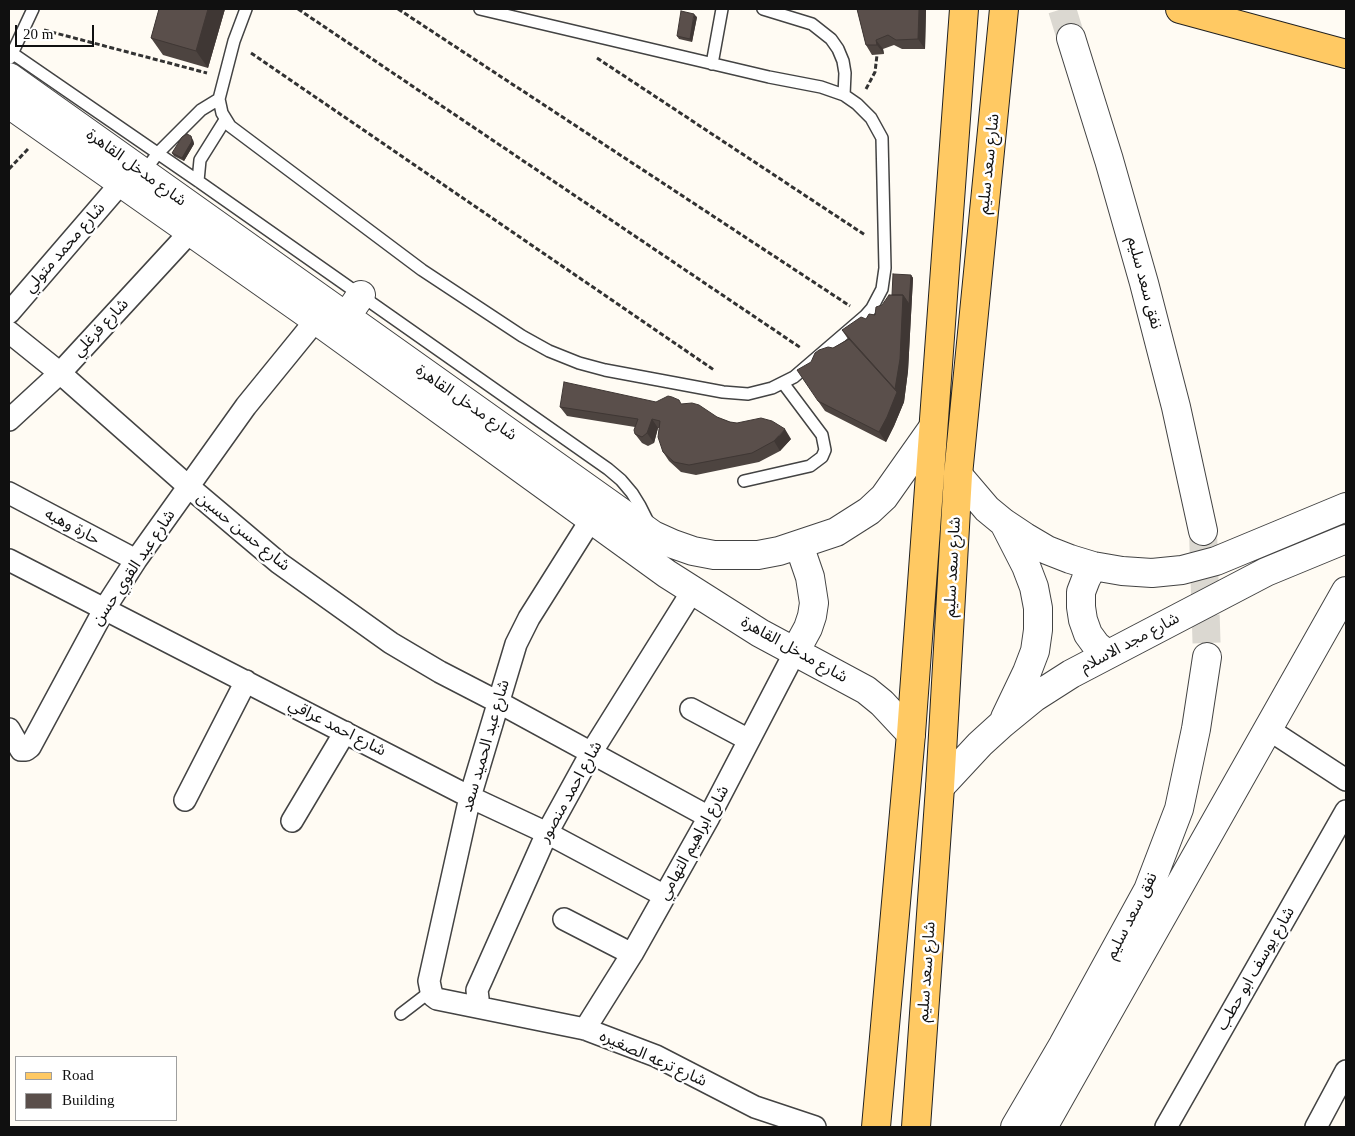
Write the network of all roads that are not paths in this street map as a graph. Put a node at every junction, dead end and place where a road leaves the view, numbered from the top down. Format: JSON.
{"nodes":[{"id":1,"x":33,"y":9,"type":"edge"},
{"id":2,"x":246,"y":9,"type":"edge"},
{"id":3,"x":480,"y":9,"type":"edge"},
{"id":4,"x":722,"y":9,"type":"edge"},
{"id":5,"x":763,"y":9,"type":"edge"},
{"id":6,"x":964,"y":9,"type":"edge"},
{"id":7,"x":1004,"y":9,"type":"edge"},
{"id":8,"x":1180,"y":9,"type":"edge"},
{"id":9,"x":1071,"y":38,"type":"tunnel mouth"},
{"id":10,"x":1346,"y":54,"type":"edge"},
{"id":11,"x":10,"y":60,"type":"edge"},
{"id":12,"x":712,"y":64,"type":"junction"},
{"id":13,"x":844,"y":95,"type":"junction"},
{"id":14,"x":219,"y":99,"type":"junction"},
{"id":15,"x":9,"y":104,"type":"edge"},
{"id":16,"x":225,"y":120,"type":"junction"},
{"id":17,"x":141,"y":170,"type":"junction"},
{"id":18,"x":198,"y":180,"type":"junction"},
{"id":19,"x":190,"y":232,"type":"junction"},
{"id":20,"x":361,"y":295,"type":"junction"},
{"id":21,"x":9,"y":313,"type":"edge"},
{"id":22,"x":346,"y":317,"type":"junction"},
{"id":23,"x":316,"y":320,"type":"junction"},
{"id":24,"x":9,"y":332,"type":"edge"},
{"id":25,"x":60,"y":373,"type":"junction"},
{"id":26,"x":783,"y":383,"type":"junction"},
{"id":27,"x":9,"y":420,"type":"edge"},
{"id":28,"x":932,"y":429,"type":"junction"},
{"id":29,"x":958,"y":476,"type":"junction"},
{"id":30,"x":744,"y":481,"type":"dead end"},
{"id":31,"x":189,"y":487,"type":"junction"},
{"id":32,"x":9,"y":493,"type":"edge"},
{"id":33,"x":1346,"y":507,"type":"edge"},
{"id":34,"x":592,"y":518,"type":"junction"},
{"id":35,"x":1004,"y":523,"type":"junction"},
{"id":36,"x":1203,"y":532,"type":"tunnel mouth"},
{"id":37,"x":653,"y":535,"type":"junction"},
{"id":38,"x":1346,"y":539,"type":"edge"},
{"id":39,"x":800,"y":545,"type":"junction"},
{"id":40,"x":9,"y":560,"type":"edge"},
{"id":41,"x":136,"y":560,"type":"junction"},
{"id":42,"x":1093,"y":566,"type":"junction"},
{"id":43,"x":693,"y":590,"type":"junction"},
{"id":44,"x":1346,"y":591,"type":"edge"},
{"id":45,"x":105,"y":608,"type":"junction"},
{"id":46,"x":795,"y":652,"type":"junction"},
{"id":47,"x":1107,"y":654,"type":"junction"},
{"id":48,"x":1206,"y":657,"type":"tunnel mouth"},
{"id":49,"x":246,"y":681,"type":"junction"},
{"id":50,"x":498,"y":702,"type":"junction"},
{"id":51,"x":691,"y":709,"type":"dead end"},
{"id":52,"x":1002,"y":724,"type":"junction"},
{"id":53,"x":1268,"y":729,"type":"junction"},
{"id":54,"x":9,"y":730,"type":"edge"},
{"id":55,"x":345,"y":732,"type":"junction"},
{"id":56,"x":911,"y":734,"type":"junction"},
{"id":57,"x":749,"y":740,"type":"junction"},
{"id":58,"x":592,"y":753,"type":"junction"},
{"id":59,"x":1346,"y":780,"type":"edge"},
{"id":60,"x":940,"y":788,"type":"junction"},
{"id":61,"x":470,"y":796,"type":"junction"},
{"id":62,"x":185,"y":800,"type":"dead end"},
{"id":63,"x":1346,"y":811,"type":"edge"},
{"id":64,"x":709,"y":817,"type":"junction"},
{"id":65,"x":292,"y":821,"type":"dead end"},
{"id":66,"x":547,"y":833,"type":"junction"},
{"id":67,"x":665,"y":896,"type":"junction"},
{"id":68,"x":564,"y":919,"type":"dead end"},
{"id":69,"x":632,"y":954,"type":"junction"},
{"id":70,"x":431,"y":991,"type":"junction"},
{"id":71,"x":479,"y":1007,"type":"junction"},
{"id":72,"x":400,"y":1014,"type":"dead end"},
{"id":73,"x":586,"y":1029,"type":"junction"},
{"id":74,"x":1346,"y":1071,"type":"edge"},
{"id":75,"x":815,"y":1127,"type":"edge"},
{"id":76,"x":876,"y":1127,"type":"edge"},
{"id":77,"x":916,"y":1127,"type":"edge"},
{"id":78,"x":1015,"y":1127,"type":"edge"},
{"id":79,"x":1043,"y":1127,"type":"edge"},
{"id":80,"x":1166,"y":1127,"type":"edge"},
{"id":81,"x":1316,"y":1127,"type":"edge"}],
"edges":[{"from":1,"to":11,"type":"lane"},
{"from":2,"to":14,"type":"lane"},
{"from":3,"to":12,"type":"lane"},
{"from":4,"to":12,"type":"lane"},
{"from":5,"to":13,"type":"lane"},
{"from":6,"to":28,"type":"main road","name":"شارع سعد سليم"},
{"from":7,"to":29,"type":"main road","name":"شارع سعد سليم"},
{"from":8,"to":10,"type":"main road"},
{"from":9,"to":36,"type":"street","name":"نفق سعد سليم"},
{"from":11,"to":17,"type":"street","name":"شارع مدخل القاهرة"},
{"from":12,"to":13,"type":"lane"},
{"from":13,"to":26,"type":"lane"},
{"from":14,"to":16,"type":"lane"},
{"from":14,"to":17,"type":"lane"},
{"from":15,"to":17,"type":"street","name":"شارع مدخل القاهرة"},
{"from":16,"to":18,"type":"lane"},
{"from":16,"to":26,"type":"lane"},
{"from":17,"to":18,"type":"lane"},
{"from":17,"to":19,"type":"street","name":"شارع مدخل القاهرة"},
{"from":17,"to":21,"type":"street","name":"شارع محمد متولي"},
{"from":17,"to":22,"type":"street","name":"شارع مدخل القاهرة"},
{"from":18,"to":20,"type":"lane"},
{"from":19,"to":23,"type":"street","name":"شارع مدخل القاهرة"},
{"from":19,"to":25,"type":"street","name":"شارع فرغلي"},
{"from":20,"to":22,"type":"street"},
{"from":20,"to":37,"type":"lane"},
{"from":22,"to":37,"type":"street","name":"شارع مدخل القاهرة"},
{"from":23,"to":31,"type":"street","name":"شارع عبد القوي حسن"},
{"from":23,"to":34,"type":"street","name":"شارع مدخل القاهرة"},
{"from":24,"to":25,"type":"street","name":"شارع حسن حسين"},
{"from":25,"to":27,"type":"street","name":"شارع فرغلي"},
{"from":25,"to":31,"type":"street","name":"شارع حسن حسين"},
{"from":26,"to":30,"type":"lane"},
{"from":28,"to":39,"type":"street","name":"شارع مدخل القاهرة"},
{"from":28,"to":56,"type":"main road","name":"شارع سعد سليم"},
{"from":29,"to":35,"type":"street"},
{"from":29,"to":60,"type":"main road","name":"شارع سعد سليم"},
{"from":31,"to":41,"type":"street","name":"شارع عبد القوي حسن"},
{"from":31,"to":50,"type":"street","name":"شارع حسن حسين"},
{"from":32,"to":41,"type":"street","name":"حارة وهبه"},
{"from":33,"to":42,"type":"street"},
{"from":34,"to":43,"type":"street","name":"شارع مدخل القاهرة"},
{"from":34,"to":50,"type":"street","name":"شارع عبد الحميد سعد"},
{"from":35,"to":42,"type":"street"},
{"from":35,"to":52,"type":"street"},
{"from":37,"to":39,"type":"street","name":"شارع مدخل القاهرة"},
{"from":38,"to":47,"type":"street","name":"شارع مجد الاسلام"},
{"from":39,"to":46,"type":"street"},
{"from":40,"to":45,"type":"street","name":"شارع احمد عراقي"},
{"from":41,"to":45,"type":"street","name":"شارع عبد القوي حسن"},
{"from":42,"to":47,"type":"street"},
{"from":43,"to":46,"type":"street","name":"شارع مدخل القاهرة"},
{"from":43,"to":58,"type":"street","name":"شارع احمد منصور"},
{"from":44,"to":53,"type":"street"},
{"from":45,"to":49,"type":"street","name":"شارع احمد عراقي"},
{"from":45,"to":54,"type":"street","name":"شارع عبد القوي حسن"},
{"from":46,"to":56,"type":"street","name":"شارع مدخل القاهرة"},
{"from":46,"to":57,"type":"street","name":"شارع ابراهيم التهامي"},
{"from":47,"to":52,"type":"street","name":"شارع مجد الاسلام"},
{"from":48,"to":78,"type":"street","name":"نفق سعد سليم"},
{"from":49,"to":55,"type":"street","name":"شارع احمد عراقي"},
{"from":49,"to":62,"type":"street"},
{"from":50,"to":58,"type":"street","name":"شارع حسن حسين"},
{"from":50,"to":61,"type":"street","name":"شارع عبد الحميد سعد"},
{"from":51,"to":57,"type":"street"},
{"from":52,"to":60,"type":"street","name":"شارع مجد الاسلام"},
{"from":53,"to":59,"type":"street"},
{"from":53,"to":79,"type":"street"},
{"from":55,"to":61,"type":"street","name":"شارع احمد عراقي"},
{"from":55,"to":65,"type":"street"},
{"from":56,"to":76,"type":"main road","name":"شارع سعد سليم"},
{"from":57,"to":64,"type":"street","name":"شارع ابراهيم التهامي"},
{"from":58,"to":64,"type":"street","name":"شارع حسن حسين"},
{"from":58,"to":66,"type":"street","name":"شارع احمد منصور"},
{"from":60,"to":77,"type":"main road","name":"شارع سعد سليم"},
{"from":61,"to":66,"type":"street","name":"شارع احمد عراقي"},
{"from":61,"to":70,"type":"street","name":"شارع عبد الحميد سعد"},
{"from":63,"to":80,"type":"street","name":"شارع يوسف ابو حطب"},
{"from":64,"to":67,"type":"street","name":"شارع ابراهيم التهامي"},
{"from":66,"to":67,"type":"street","name":"شارع احمد عراقي"},
{"from":66,"to":71,"type":"street","name":"شارع احمد منصور"},
{"from":67,"to":69,"type":"street","name":"شارع ابراهيم التهامي"},
{"from":68,"to":69,"type":"street"},
{"from":69,"to":73,"type":"street","name":"شارع ابراهيم التهامي"},
{"from":70,"to":71,"type":"street","name":"شارع ترعه الصغيره"},
{"from":70,"to":72,"type":"lane"},
{"from":71,"to":73,"type":"street","name":"شارع ترعه الصغيره"},
{"from":73,"to":75,"type":"street","name":"شارع ترعه الصغيره"},
{"from":74,"to":81,"type":"street"}]}
